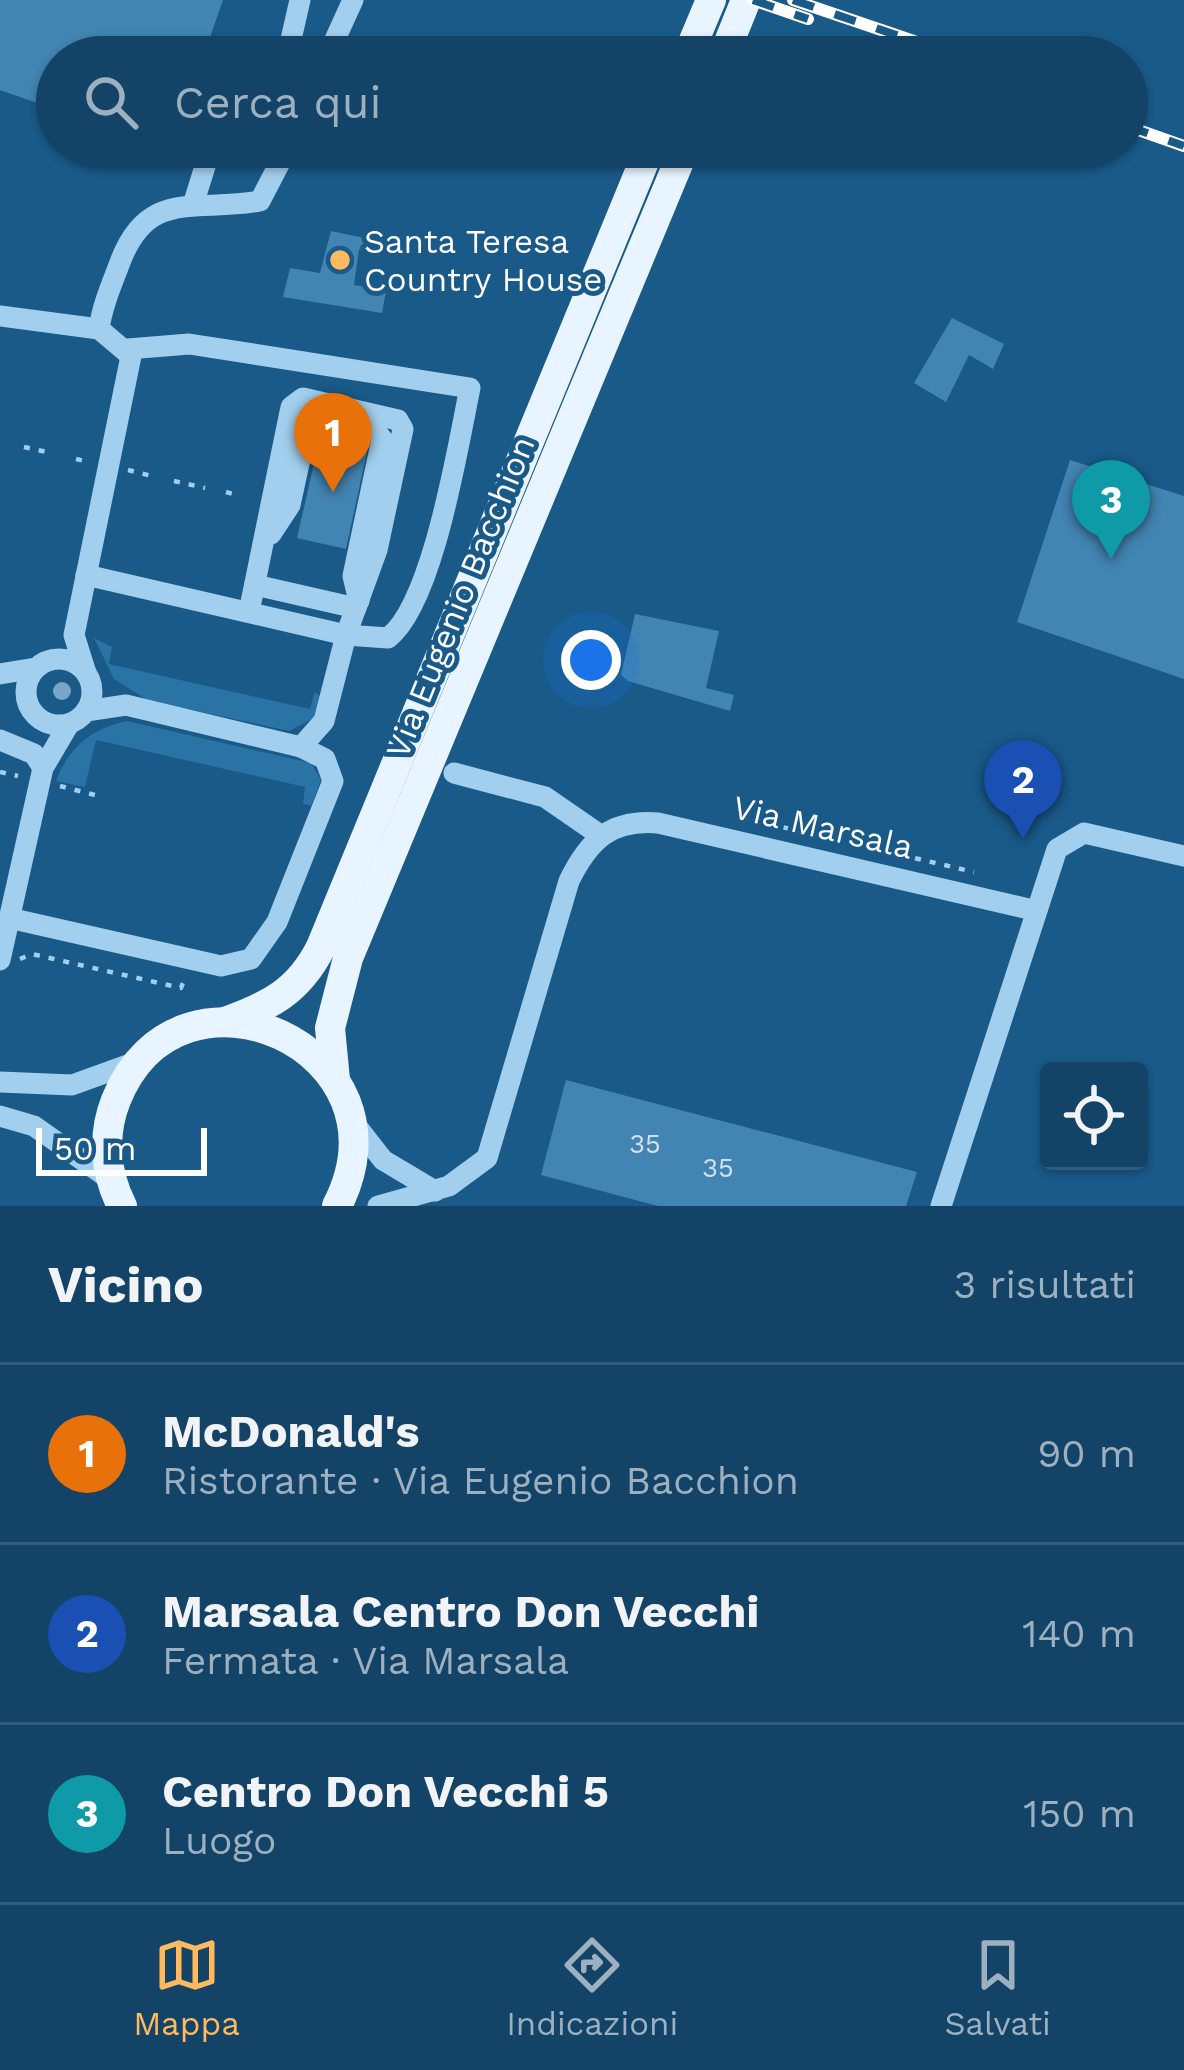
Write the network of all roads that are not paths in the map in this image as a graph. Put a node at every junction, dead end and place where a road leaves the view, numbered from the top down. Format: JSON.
{"nodes":[{"id":1,"x":300,"y":0,"type":"edge"},
{"id":2,"x":353,"y":0,"type":"edge"},
{"id":3,"x":711,"y":0,"type":"edge"},
{"id":4,"x":746,"y":0,"type":"edge"},
{"id":5,"x":292,"y":36,"type":"edge"},
{"id":6,"x":337,"y":36,"type":"edge"},
{"id":7,"x":696,"y":36,"type":"edge"},
{"id":8,"x":731,"y":36,"type":"edge"},
{"id":9,"x":205,"y":168,"type":"edge"},
{"id":10,"x":277,"y":168,"type":"edge"},
{"id":11,"x":641,"y":168,"type":"edge"},
{"id":12,"x":676,"y":168,"type":"edge"},
{"id":13,"x":194,"y":205,"type":"junction"},
{"id":14,"x":0,"y":316,"type":"edge"},
{"id":15,"x":99,"y":329,"type":"junction"},
{"id":16,"x":128,"y":349,"type":"junction"},
{"id":17,"x":271,"y":357,"type":"junction"},
{"id":18,"x":303,"y":398,"type":"junction"},
{"id":19,"x":263,"y":546,"type":"junction"},
{"id":20,"x":86,"y":575,"type":"junction"},
{"id":21,"x":254,"y":585,"type":"junction"},
{"id":22,"x":358,"y":605,"type":"junction"},
{"id":23,"x":249,"y":612,"type":"junction"},
{"id":24,"x":74,"y":635,"type":"junction"},
{"id":25,"x":346,"y":635,"type":"junction"},
{"id":26,"x":45,"y":664,"type":"junction"},
{"id":27,"x":85,"y":670,"type":"junction"},
{"id":28,"x":0,"y":674,"type":"edge"},
{"id":29,"x":0,"y":683,"type":"edge"},
{"id":30,"x":27,"y":699,"type":"junction"},
{"id":31,"x":78,"y":717,"type":"junction"},
{"id":32,"x":0,"y":740,"type":"edge"},
{"id":33,"x":301,"y":747,"type":"junction"},
{"id":34,"x":454,"y":773,"type":"dead end"},
{"id":35,"x":42,"y":777,"type":"junction"},
{"id":36,"x":559,"y":806,"type":"junction"},
{"id":37,"x":600,"y":835,"type":"junction"},
{"id":38,"x":1184,"y":856,"type":"edge"},
{"id":39,"x":577,"y":864,"type":"junction"},
{"id":40,"x":1034,"y":910,"type":"junction"},
{"id":41,"x":9,"y":918,"type":"junction"},
{"id":42,"x":4,"y":957,"type":"edge"},
{"id":43,"x":226,"y":1022,"type":"junction"},
{"id":44,"x":142,"y":1059,"type":"junction"},
{"id":45,"x":335,"y":1081,"type":"junction"},
{"id":46,"x":0,"y":1082,"type":"edge"},
{"id":47,"x":0,"y":1116,"type":"edge"},
{"id":48,"x":350,"y":1117,"type":"junction"},
{"id":49,"x":435,"y":1191,"type":"junction"},
{"id":50,"x":119,"y":1199,"type":"edge"},
{"id":51,"x":337,"y":1206,"type":"edge"},
{"id":52,"x":378,"y":1206,"type":"edge"},
{"id":53,"x":941,"y":1206,"type":"edge"}],
"edges":[{"from":1,"to":5,"type":"street"},
{"from":2,"to":6,"type":"street"},
{"from":3,"to":7,"type":"main road"},
{"from":4,"to":8,"type":"main road"},
{"from":9,"to":13,"type":"street"},
{"from":10,"to":13,"type":"street"},
{"from":11,"to":43,"type":"main road","name":"Via Eugenio Bacchion"},
{"from":12,"to":45,"type":"main road","name":"Via Eugenio Bacchion"},
{"from":13,"to":15,"type":"street"},
{"from":14,"to":15,"type":"street"},
{"from":15,"to":16,"type":"street"},
{"from":16,"to":17,"type":"street"},
{"from":16,"to":20,"type":"street"},
{"from":17,"to":18,"type":"street"},
{"from":17,"to":25,"type":"street"},
{"from":18,"to":19,"type":"street"},
{"from":18,"to":22,"type":"street"},
{"from":19,"to":21,"type":"street"},
{"from":19,"to":22,"type":"street"},
{"from":20,"to":23,"type":"street"},
{"from":20,"to":24,"type":"street"},
{"from":21,"to":22,"type":"street"},
{"from":21,"to":23,"type":"street"},
{"from":22,"to":25,"type":"street"},
{"from":23,"to":25,"type":"street"},
{"from":24,"to":26,"type":"street"},
{"from":24,"to":27,"type":"street"},
{"from":25,"to":33,"type":"street"},
{"from":26,"to":27,"type":"street"},
{"from":26,"to":28,"type":"street"},
{"from":26,"to":30,"type":"street"},
{"from":27,"to":31,"type":"street"},
{"from":29,"to":30,"type":"street"},
{"from":30,"to":31,"type":"street"},
{"from":31,"to":33,"type":"street"},
{"from":31,"to":35,"type":"street"},
{"from":32,"to":35,"type":"street"},
{"from":33,"to":41,"type":"street"},
{"from":34,"to":36,"type":"street"},
{"from":35,"to":41,"type":"street"},
{"from":36,"to":37,"type":"street"},
{"from":36,"to":39,"type":"street"},
{"from":37,"to":39,"type":"street"},
{"from":37,"to":40,"type":"street","name":"Via Marsala"},
{"from":38,"to":40,"type":"street"},
{"from":39,"to":49,"type":"street"},
{"from":40,"to":53,"type":"street"},
{"from":41,"to":42,"type":"street"},
{"from":43,"to":44,"type":"main road","name":"Via Eugenio Bacchion"},
{"from":43,"to":45,"type":"main road"},
{"from":44,"to":46,"type":"street"},
{"from":44,"to":50,"type":"main road"},
{"from":45,"to":48,"type":"main road"},
{"from":47,"to":50,"type":"street"},
{"from":48,"to":49,"type":"street"},
{"from":48,"to":51,"type":"main road"},
{"from":49,"to":52,"type":"street"}]}
